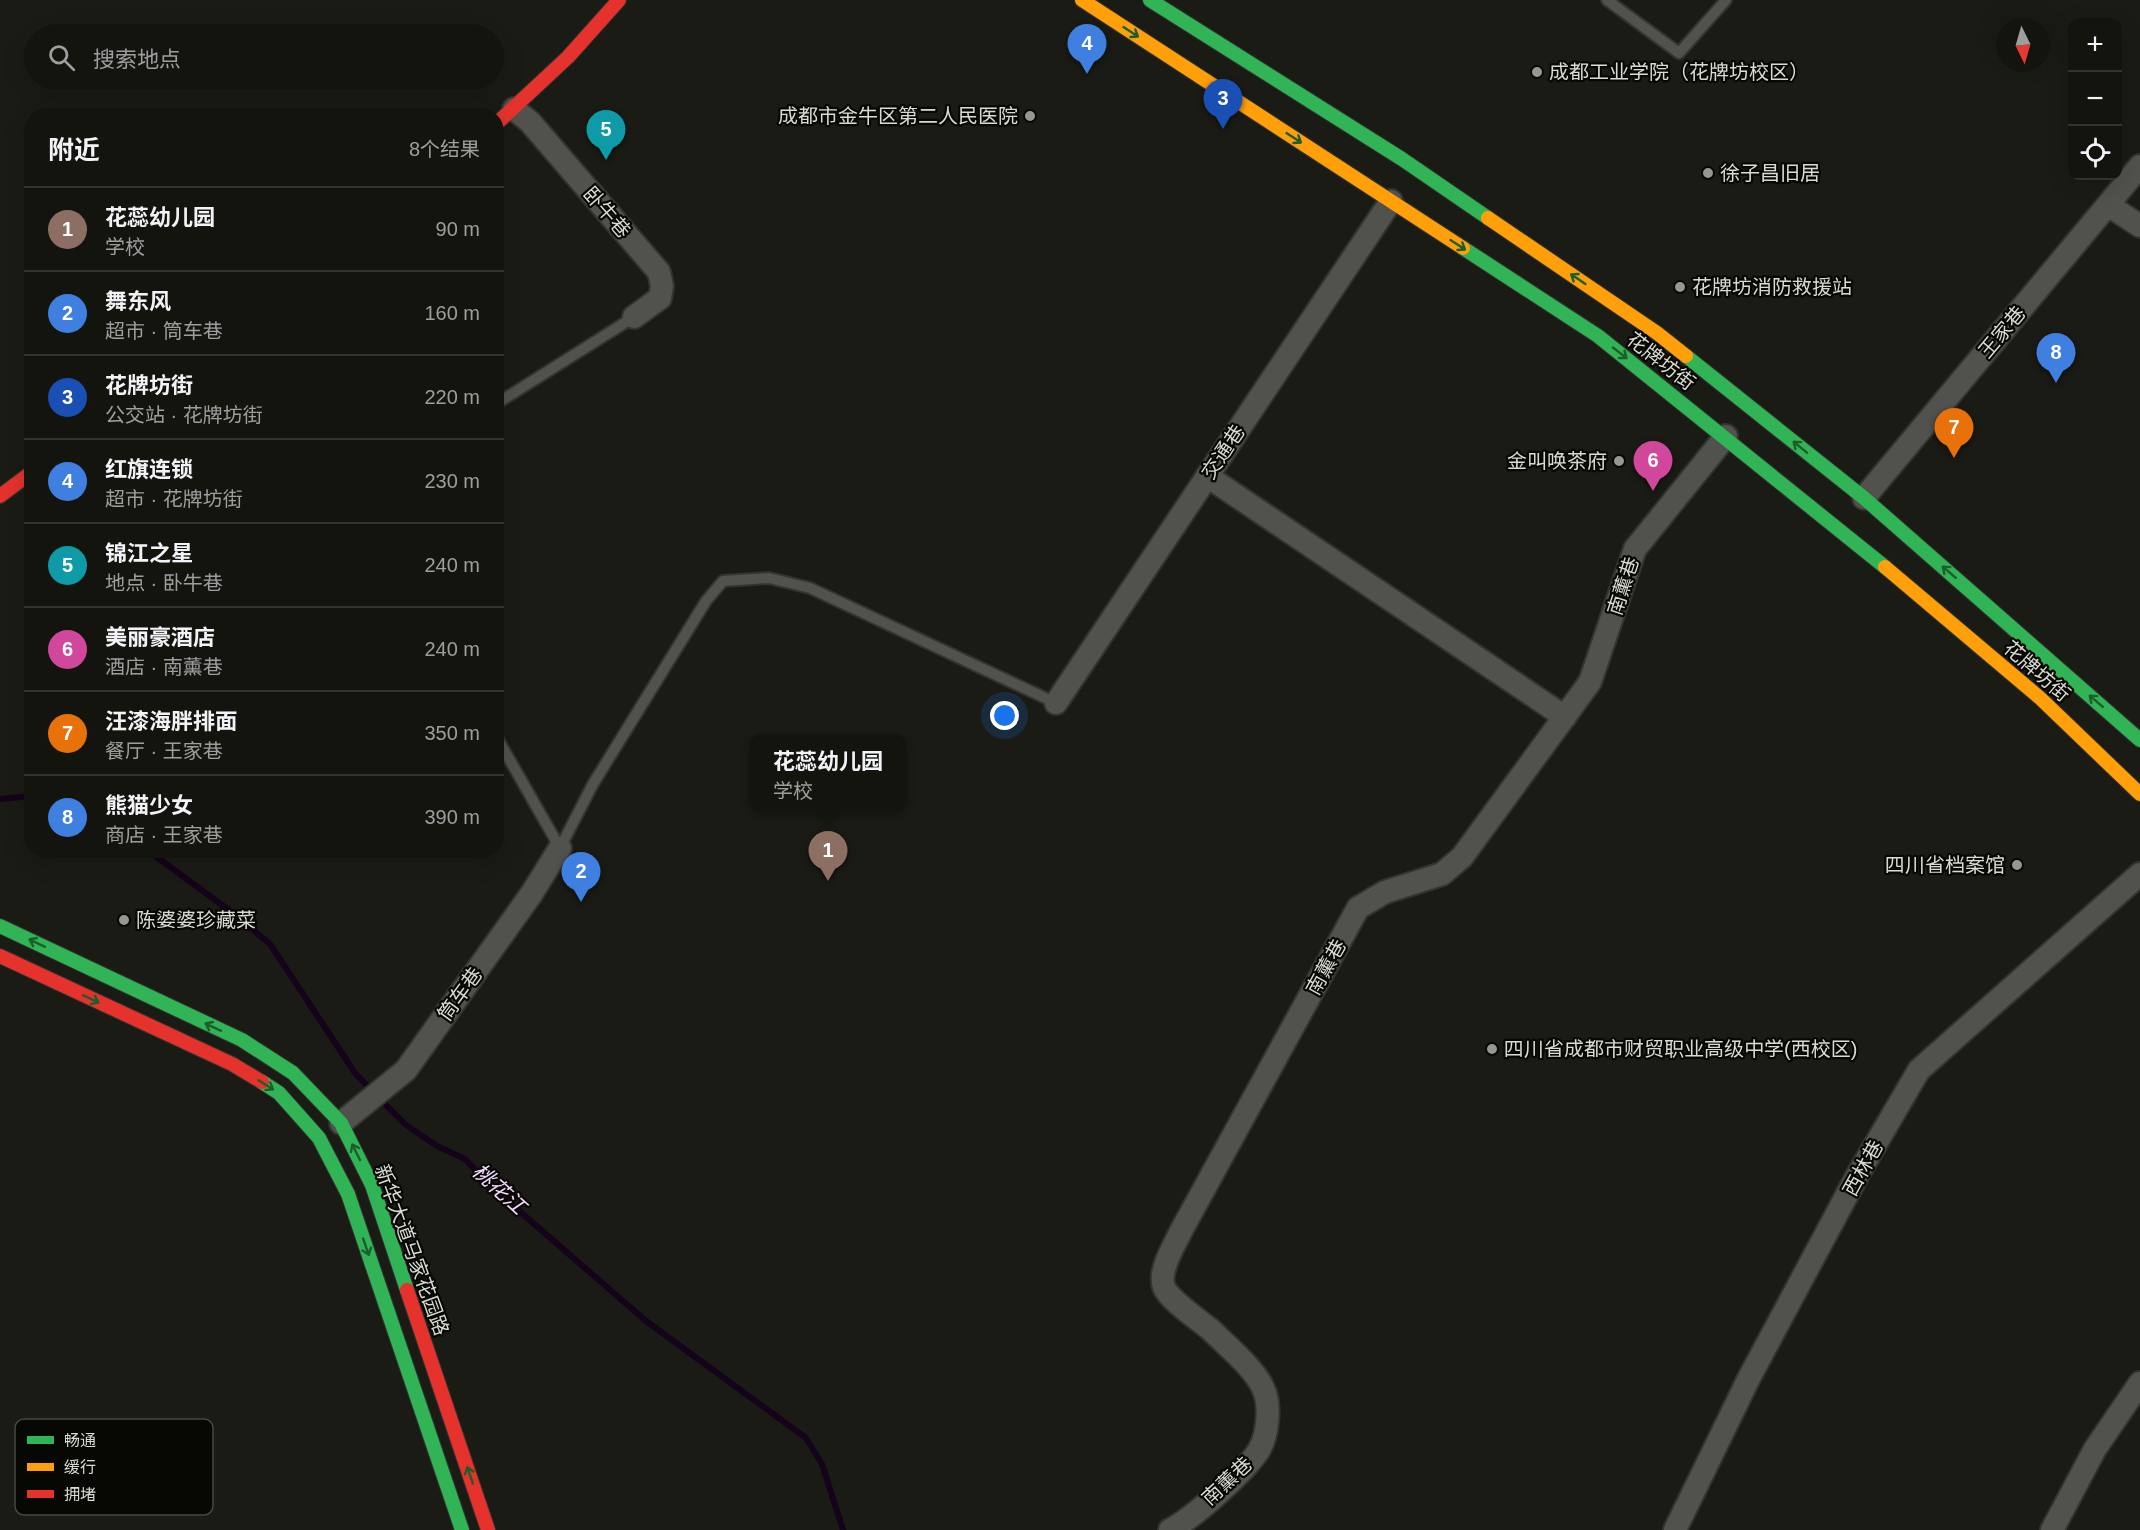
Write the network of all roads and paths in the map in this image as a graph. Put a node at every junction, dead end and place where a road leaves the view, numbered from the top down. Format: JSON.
{"nodes":[{"id":1,"x":619,"y":0,"type":"edge"},
{"id":2,"x":1082,"y":0,"type":"edge"},
{"id":3,"x":1150,"y":0,"type":"edge"},
{"id":4,"x":1607,"y":0,"type":"edge"},
{"id":5,"x":1726,"y":0,"type":"edge"},
{"id":6,"x":514,"y":109,"type":"junction"},
{"id":7,"x":504,"y":117,"type":"edge"},
{"id":8,"x":2140,"y":166,"type":"edge"},
{"id":9,"x":1391,"y":201,"type":"junction"},
{"id":10,"x":2108,"y":205,"type":"junction"},
{"id":11,"x":2140,"y":226,"type":"edge"},
{"id":12,"x":634,"y":317,"type":"joint"},
{"id":13,"x":504,"y":399,"type":"edge"},
{"id":14,"x":1726,"y":436,"type":"junction"},
{"id":15,"x":1207,"y":476,"type":"junction"},
{"id":16,"x":24,"y":478,"type":"edge"},
{"id":17,"x":0,"y":496,"type":"edge"},
{"id":18,"x":1864,"y":498,"type":"junction"},
{"id":19,"x":1056,"y":703,"type":"joint"},
{"id":20,"x":1565,"y":717,"type":"junction"},
{"id":21,"x":2140,"y":740,"type":"edge"},
{"id":22,"x":504,"y":750,"type":"edge"},
{"id":23,"x":2140,"y":794,"type":"edge"},
{"id":24,"x":560,"y":848,"type":"junction"},
{"id":25,"x":2140,"y":874,"type":"edge"},
{"id":26,"x":0,"y":926,"type":"edge"},
{"id":27,"x":0,"y":957,"type":"edge"},
{"id":28,"x":341,"y":1123,"type":"junction"},
{"id":29,"x":2140,"y":1383,"type":"edge"},
{"id":30,"x":462,"y":1530,"type":"edge"},
{"id":31,"x":488,"y":1530,"type":"edge"},
{"id":32,"x":1170,"y":1530,"type":"edge"},
{"id":33,"x":1675,"y":1530,"type":"edge"},
{"id":34,"x":2052,"y":1530,"type":"edge"}],
"edges":[{"from":1,"to":6,"type":"main road"},
{"from":2,"to":9,"type":"main road","name":"花牌坊街","one_way":true},
{"from":18,"to":3,"type":"main road","name":"花牌坊街","one_way":true},
{"from":4,"to":5,"type":"lane"},
{"from":6,"to":7,"type":"main road"},
{"from":6,"to":12,"type":"street","name":"卧牛巷"},
{"from":8,"to":10,"type":"street","name":"王家巷"},
{"from":9,"to":14,"type":"main road","name":"花牌坊街","one_way":true},
{"from":9,"to":15,"type":"street","name":"交通巷"},
{"from":10,"to":11,"type":"street"},
{"from":10,"to":18,"type":"street","name":"王家巷"},
{"from":12,"to":13,"type":"lane"},
{"from":14,"to":20,"type":"street","name":"南薰巷"},
{"from":14,"to":23,"type":"main road","name":"花牌坊街"},
{"from":15,"to":19,"type":"street","name":"交通巷"},
{"from":15,"to":20,"type":"street"},
{"from":16,"to":17,"type":"main road"},
{"from":21,"to":18,"type":"main road","name":"花牌坊街","one_way":true},
{"from":19,"to":24,"type":"lane"},
{"from":20,"to":32,"type":"street","name":"南薰巷"},
{"from":22,"to":24,"type":"lane"},
{"from":24,"to":28,"type":"street","name":"筒车巷"},
{"from":25,"to":33,"type":"street","name":"西林巷"},
{"from":28,"to":26,"type":"main road","name":"新华大道马家花园路","one_way":true},
{"from":27,"to":30,"type":"main road","name":"新华大道马家花园路","one_way":true},
{"from":31,"to":28,"type":"main road","name":"新华大道马家花园路","one_way":true},
{"from":29,"to":34,"type":"street"}]}
